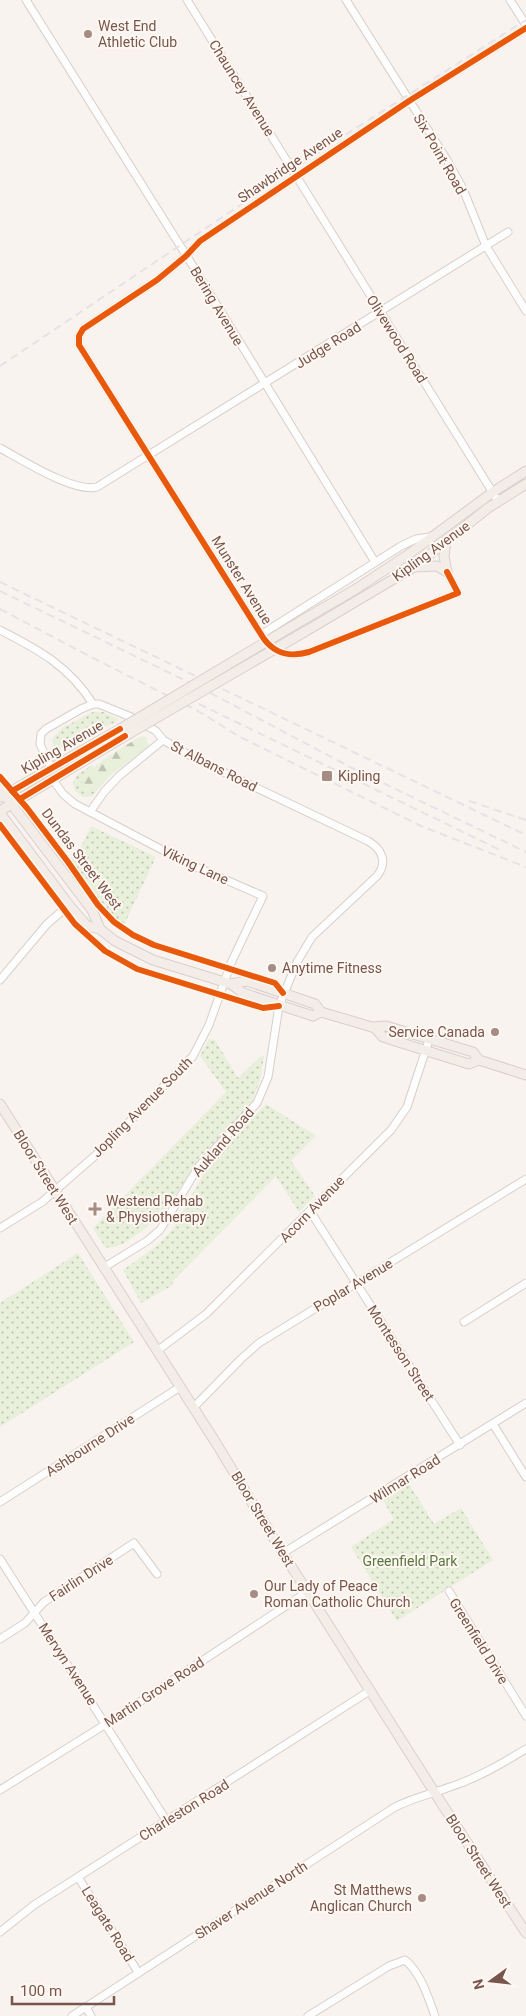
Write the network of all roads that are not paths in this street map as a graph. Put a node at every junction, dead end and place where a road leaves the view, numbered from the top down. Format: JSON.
{"nodes":[{"id":1,"x":26,"y":0,"type":"edge"},
{"id":2,"x":187,"y":0,"type":"edge"},
{"id":3,"x":346,"y":0,"type":"edge"},
{"id":4,"x":510,"y":0,"type":"edge"},
{"id":5,"x":526,"y":26,"type":"edge"},
{"id":6,"x":409,"y":101,"type":"junction"},
{"id":7,"x":297,"y":175,"type":"junction"},
{"id":8,"x":508,"y":232,"type":"dead end"},
{"id":9,"x":486,"y":246,"type":"junction"},
{"id":10,"x":186,"y":256,"type":"junction"},
{"id":11,"x":380,"y":312,"type":"junction"},
{"id":12,"x":526,"y":312,"type":"edge"},
{"id":13,"x":79,"y":336,"type":"joint"},
{"id":14,"x":264,"y":385,"type":"junction"},
{"id":15,"x":0,"y":448,"type":"edge"},
{"id":16,"x":149,"y":456,"type":"junction"},
{"id":17,"x":526,"y":471,"type":"edge"},
{"id":18,"x":526,"y":484,"type":"edge"},
{"id":19,"x":492,"y":492,"type":"junction"},
{"id":20,"x":498,"y":501,"type":"junction"},
{"id":21,"x":430,"y":537,"type":"junction"},
{"id":22,"x":446,"y":541,"type":"junction"},
{"id":23,"x":375,"y":562,"type":"junction"},
{"id":24,"x":414,"y":567,"type":"junction"},
{"id":25,"x":447,"y":572,"type":"junction"},
{"id":26,"x":0,"y":630,"type":"edge"},
{"id":27,"x":262,"y":634,"type":"junction"},
{"id":28,"x":93,"y":704,"type":"junction"},
{"id":29,"x":122,"y":732,"type":"junction"},
{"id":30,"x":163,"y":740,"type":"junction"},
{"id":31,"x":51,"y":768,"type":"junction"},
{"id":32,"x":53,"y":780,"type":"junction"},
{"id":33,"x":2,"y":794,"type":"edge"},
{"id":34,"x":12,"y":804,"type":"junction"},
{"id":35,"x":0,"y":812,"type":"edge"},
{"id":36,"x":90,"y":812,"type":"junction"},
{"id":37,"x":362,"y":890,"type":"joint"},
{"id":38,"x":69,"y":905,"type":"junction"},
{"id":39,"x":100,"y":929,"type":"junction"},
{"id":40,"x":0,"y":980,"type":"edge"},
{"id":41,"x":228,"y":983,"type":"junction"},
{"id":42,"x":283,"y":993,"type":"junction"},
{"id":43,"x":279,"y":1006,"type":"junction"},
{"id":44,"x":321,"y":1012,"type":"junction"},
{"id":45,"x":375,"y":1028,"type":"junction"},
{"id":46,"x":429,"y":1040,"type":"junction"},
{"id":47,"x":427,"y":1050,"type":"junction"},
{"id":48,"x":479,"y":1060,"type":"junction"},
{"id":49,"x":526,"y":1075,"type":"edge"},
{"id":50,"x":0,"y":1104,"type":"edge"},
{"id":51,"x":526,"y":1179,"type":"edge"},
{"id":52,"x":54,"y":1191,"type":"junction"},
{"id":53,"x":310,"y":1211,"type":"junction"},
{"id":54,"x":0,"y":1228,"type":"edge"},
{"id":55,"x":104,"y":1268,"type":"junction"},
{"id":56,"x":526,"y":1283,"type":"edge"},
{"id":57,"x":357,"y":1284,"type":"junction"},
{"id":58,"x":464,"y":1322,"type":"dead end"},
{"id":59,"x":157,"y":1351,"type":"junction"},
{"id":60,"x":180,"y":1387,"type":"junction"},
{"id":61,"x":526,"y":1404,"type":"edge"},
{"id":62,"x":193,"y":1408,"type":"junction"},
{"id":63,"x":493,"y":1424,"type":"junction"},
{"id":64,"x":460,"y":1445,"type":"junction"},
{"id":65,"x":526,"y":1477,"type":"edge"},
{"id":66,"x":0,"y":1502,"type":"edge"},
{"id":67,"x":283,"y":1553,"type":"junction"},
{"id":68,"x":0,"y":1559,"type":"edge"},
{"id":69,"x":156,"y":1574,"type":"dead end"},
{"id":70,"x":449,"y":1591,"type":"dead end"},
{"id":71,"x":307,"y":1592,"type":"junction"},
{"id":72,"x":34,"y":1612,"type":"junction"},
{"id":73,"x":0,"y":1639,"type":"edge"},
{"id":74,"x":371,"y":1690,"type":"junction"},
{"id":75,"x":526,"y":1716,"type":"edge"},
{"id":76,"x":106,"y":1724,"type":"junction"},
{"id":77,"x":526,"y":1749,"type":"edge"},
{"id":78,"x":0,"y":1790,"type":"edge"},
{"id":79,"x":434,"y":1792,"type":"junction"},
{"id":80,"x":166,"y":1820,"type":"junction"},
{"id":81,"x":78,"y":1877,"type":"junction"},
{"id":82,"x":0,"y":1932,"type":"edge"},
{"id":83,"x":526,"y":1933,"type":"edge"},
{"id":84,"x":138,"y":1972,"type":"junction"},
{"id":85,"x":86,"y":2007,"type":"junction"},
{"id":86,"x":72,"y":2016,"type":"edge"},
{"id":87,"x":91,"y":2016,"type":"edge"},
{"id":88,"x":308,"y":2016,"type":"edge"},
{"id":89,"x":435,"y":2016,"type":"edge"}],
"edges":[{"from":1,"to":10,"type":"street","name":"Bering Avenue"},
{"from":2,"to":7,"type":"street","name":"Chauncey Avenue"},
{"from":3,"to":6,"type":"street","name":"Six Point Road"},
{"from":4,"to":5,"type":"street"},
{"from":5,"to":6,"type":"street","name":"Shawbridge Avenue"},
{"from":6,"to":7,"type":"street","name":"Shawbridge Avenue"},
{"from":6,"to":9,"type":"street","name":"Six Point Road"},
{"from":7,"to":10,"type":"street","name":"Shawbridge Avenue"},
{"from":7,"to":11,"type":"street","name":"Olivewood Road"},
{"from":8,"to":9,"type":"street","name":"Judge Road"},
{"from":9,"to":11,"type":"street","name":"Judge Road"},
{"from":9,"to":12,"type":"street","name":"Six Point Road"},
{"from":10,"to":13,"type":"street","name":"Shawbridge Avenue"},
{"from":10,"to":14,"type":"street","name":"Bering Avenue"},
{"from":11,"to":14,"type":"street","name":"Judge Road"},
{"from":11,"to":19,"type":"street","name":"Olivewood Road"},
{"from":13,"to":16,"type":"street","name":"Munster Avenue"},
{"from":14,"to":16,"type":"street","name":"Judge Road"},
{"from":14,"to":23,"type":"street","name":"Bering Avenue"},
{"from":15,"to":16,"type":"street","name":"Judge Road"},
{"from":16,"to":27,"type":"street","name":"Munster Avenue"},
{"from":17,"to":19,"type":"main road","name":"Kipling Avenue"},
{"from":18,"to":20,"type":"main road","name":"Kipling Avenue"},
{"from":19,"to":20,"type":"street","name":"Olivewood Road"},
{"from":19,"to":21,"type":"main road","name":"Kipling Avenue"},
{"from":20,"to":22,"type":"main road","name":"Kipling Avenue"},
{"from":21,"to":23,"type":"street","name":"Kipling Avenue"},
{"from":21,"to":29,"type":"main road","name":"Kipling Avenue","bridge":true},
{"from":22,"to":24,"type":"main road","name":"Kipling Avenue"},
{"from":22,"to":25,"type":"main road"},
{"from":23,"to":27,"type":"street","name":"Kipling Avenue"},
{"from":24,"to":25,"type":"main road"},
{"from":24,"to":29,"type":"main road","name":"Kipling Avenue","bridge":true},
{"from":25,"to":27,"type":"street","name":"Munster Avenue"},
{"from":26,"to":28,"type":"street"},
{"from":28,"to":30,"type":"street","name":"St Albans Road"},
{"from":28,"to":31,"type":"street"},
{"from":29,"to":31,"type":"main road","name":"Kipling Avenue"},
{"from":29,"to":32,"type":"main road","name":"Kipling Avenue"},
{"from":30,"to":36,"type":"street"},
{"from":30,"to":37,"type":"street","name":"St Albans Road"},
{"from":31,"to":33,"type":"main road","name":"Kipling Avenue"},
{"from":32,"to":34,"type":"main road","name":"Kipling Avenue"},
{"from":32,"to":36,"type":"street","name":"Viking Lane"},
{"from":33,"to":34,"type":"main road","name":"Dundas Street West"},
{"from":34,"to":35,"type":"main road","name":"Kipling Avenue"},
{"from":34,"to":39,"type":"main road","name":"Dundas Street West"},
{"from":35,"to":38,"type":"main road","name":"Dundas Street West"},
{"from":36,"to":41,"type":"street","name":"Viking Lane"},
{"from":37,"to":42,"type":"street","name":"Aukland Road"},
{"from":38,"to":39,"type":"main road","name":"Dundas Street West"},
{"from":38,"to":40,"type":"street"},
{"from":39,"to":41,"type":"main road","name":"Dundas Street West"},
{"from":41,"to":42,"type":"main road","name":"Dundas Street West"},
{"from":41,"to":43,"type":"main road","name":"Dundas Street West"},
{"from":41,"to":52,"type":"street","name":"Jopling Avenue South"},
{"from":42,"to":43,"type":"street","name":"Aukland Road"},
{"from":42,"to":44,"type":"main road","name":"Dundas Street West"},
{"from":43,"to":44,"type":"main road","name":"Dundas Street West"},
{"from":43,"to":55,"type":"street","name":"Aukland Road"},
{"from":44,"to":45,"type":"main road","name":"Dundas Street West"},
{"from":45,"to":46,"type":"main road","name":"Dundas Street West"},
{"from":45,"to":47,"type":"main road","name":"Dundas Street West"},
{"from":46,"to":47,"type":"street","name":"Acorn Avenue"},
{"from":46,"to":48,"type":"main road","name":"Dundas Street West"},
{"from":47,"to":48,"type":"main road","name":"Dundas Street West"},
{"from":47,"to":53,"type":"street","name":"Acorn Avenue"},
{"from":48,"to":49,"type":"main road","name":"Dundas Street West"},
{"from":50,"to":52,"type":"main road","name":"Bloor Street West"},
{"from":51,"to":57,"type":"street","name":"Poplar Avenue"},
{"from":52,"to":54,"type":"street","name":"Jopling Avenue South"},
{"from":52,"to":55,"type":"main road","name":"Bloor Street West"},
{"from":53,"to":57,"type":"street","name":"Montesson Street"},
{"from":53,"to":59,"type":"street","name":"Acorn Avenue"},
{"from":55,"to":59,"type":"main road","name":"Bloor Street West"},
{"from":56,"to":58,"type":"street"},
{"from":57,"to":62,"type":"street","name":"Poplar Avenue"},
{"from":57,"to":64,"type":"street","name":"Montesson Street"},
{"from":59,"to":60,"type":"main road","name":"Bloor Street West"},
{"from":60,"to":62,"type":"main road","name":"Bloor Street West"},
{"from":60,"to":66,"type":"street","name":"Ashbourne Drive"},
{"from":61,"to":63,"type":"street","name":"Wilmar Road"},
{"from":62,"to":67,"type":"main road","name":"Bloor Street West"},
{"from":63,"to":64,"type":"street","name":"Wilmar Road"},
{"from":63,"to":65,"type":"street"},
{"from":64,"to":67,"type":"street","name":"Wilmar Road"},
{"from":67,"to":71,"type":"main road","name":"Bloor Street West"},
{"from":68,"to":72,"type":"street","name":"Mervyn Avenue"},
{"from":69,"to":72,"type":"street","name":"Fairlin Drive"},
{"from":70,"to":75,"type":"street","name":"Greenfield Drive"},
{"from":71,"to":74,"type":"main road","name":"Bloor Street West"},
{"from":71,"to":76,"type":"street","name":"Martin Grove Road"},
{"from":72,"to":73,"type":"street","name":"Fairlin Drive"},
{"from":72,"to":76,"type":"street","name":"Mervyn Avenue"},
{"from":74,"to":79,"type":"main road","name":"Bloor Street West"},
{"from":74,"to":80,"type":"street","name":"Charleston Road"},
{"from":76,"to":78,"type":"street","name":"Martin Grove Road"},
{"from":76,"to":80,"type":"street","name":"Mervyn Avenue"},
{"from":77,"to":79,"type":"street","name":"Shaver Avenue North"},
{"from":79,"to":83,"type":"main road","name":"Bloor Street West"},
{"from":79,"to":84,"type":"street","name":"Shaver Avenue North"},
{"from":80,"to":81,"type":"street","name":"Charleston Road"},
{"from":81,"to":82,"type":"street","name":"Charleston Road"},
{"from":81,"to":84,"type":"street","name":"Leagate Road"},
{"from":84,"to":85,"type":"street","name":"Shaver Avenue North"},
{"from":85,"to":86,"type":"street","name":"Shaver Avenue North"},
{"from":85,"to":87,"type":"street"},
{"from":88,"to":89,"type":"street"}]}
